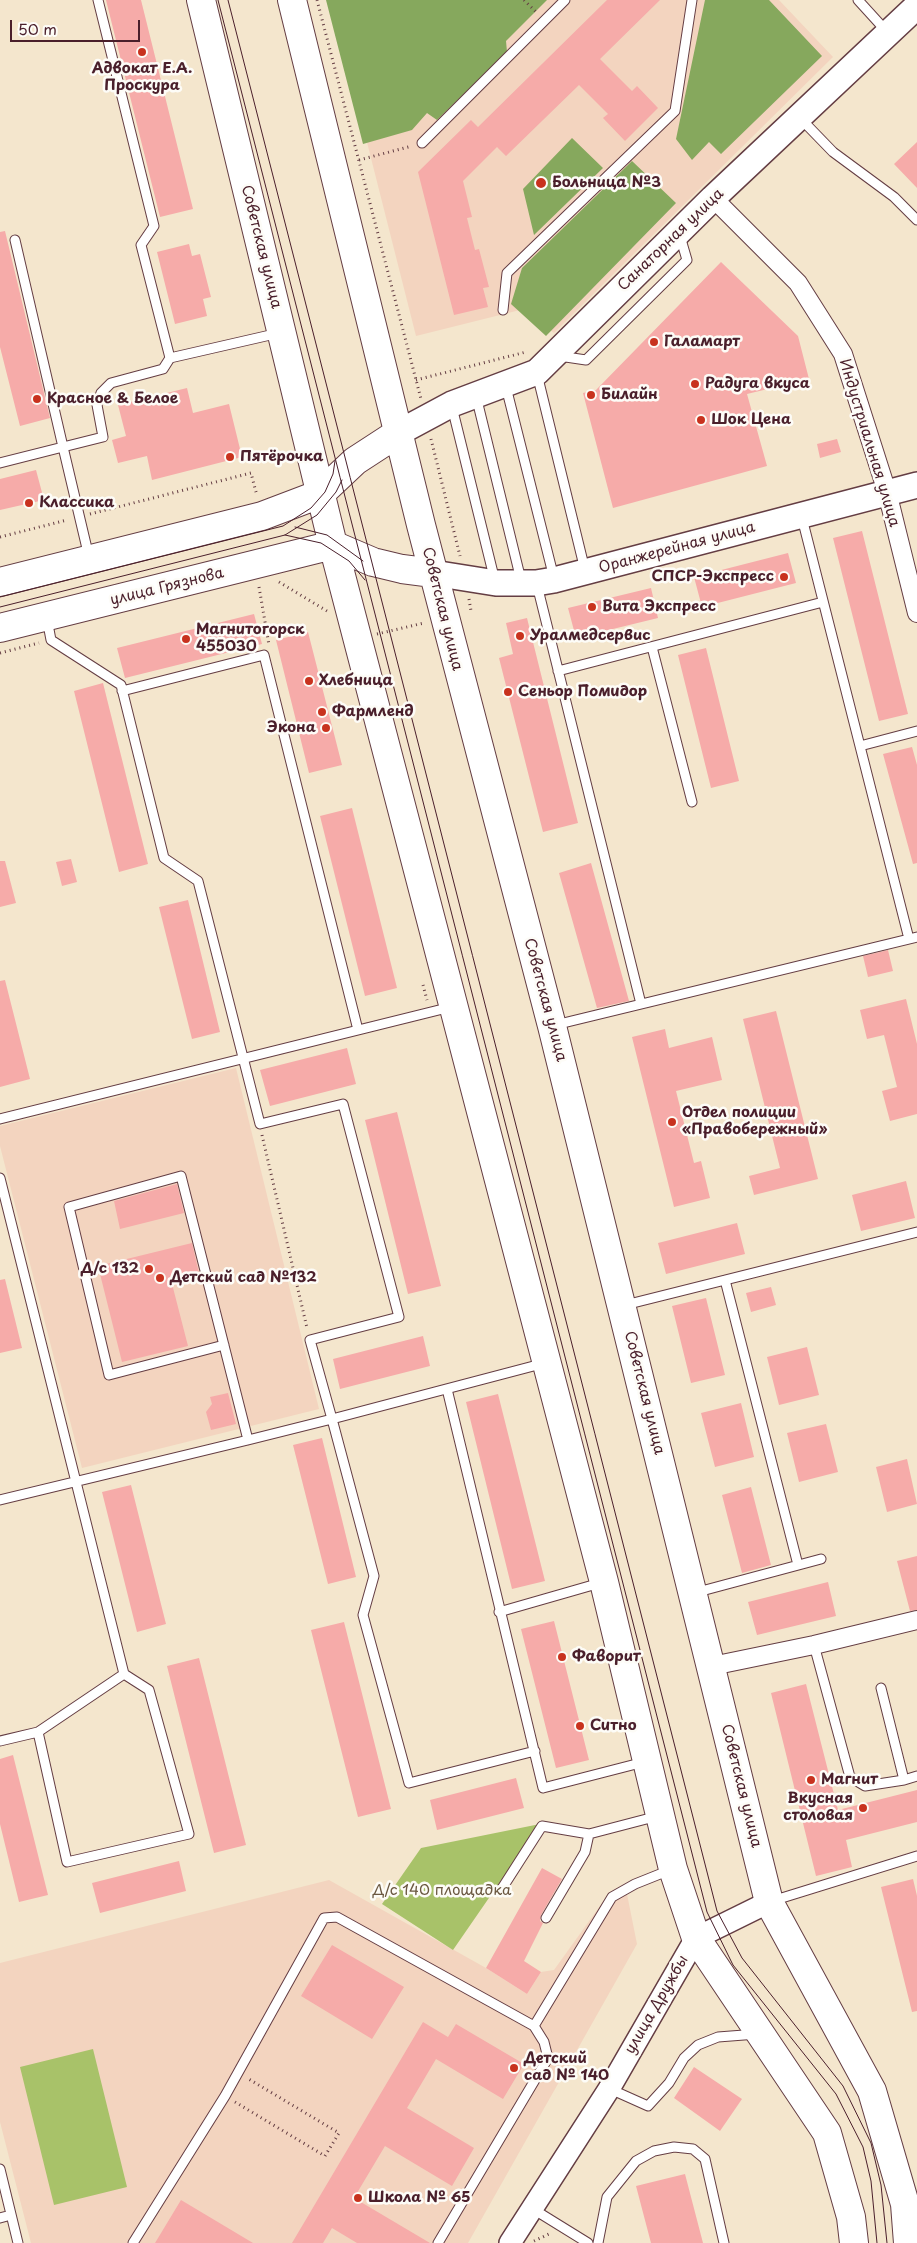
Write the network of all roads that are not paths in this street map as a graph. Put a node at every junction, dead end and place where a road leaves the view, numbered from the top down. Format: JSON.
{"nodes":[{"id":1,"x":98,"y":0,"type":"edge"},
{"id":2,"x":201,"y":0,"type":"edge"},
{"id":3,"x":292,"y":0,"type":"edge"},
{"id":4,"x":566,"y":0,"type":"edge"},
{"id":5,"x":692,"y":0,"type":"edge"},
{"id":6,"x":858,"y":0,"type":"edge"},
{"id":7,"x":917,"y":6,"type":"edge"},
{"id":8,"x":888,"y":33,"type":"junction"},
{"id":9,"x":799,"y":117,"type":"junction"},
{"id":10,"x":422,"y":143,"type":"road end"},
{"id":11,"x":713,"y":198,"type":"junction"},
{"id":12,"x":917,"y":220,"type":"edge"},
{"id":13,"x":16,"y":240,"type":"dead end"},
{"id":14,"x":503,"y":310,"type":"dead end"},
{"id":15,"x":282,"y":332,"type":"junction"},
{"id":16,"x":170,"y":358,"type":"junction"},
{"id":17,"x":546,"y":364,"type":"junction"},
{"id":18,"x":505,"y":384,"type":"junction"},
{"id":19,"x":476,"y":394,"type":"junction"},
{"id":20,"x":452,"y":404,"type":"junction"},
{"id":21,"x":388,"y":439,"type":"junction"},
{"id":22,"x":64,"y":447,"type":"junction"},
{"id":23,"x":0,"y":463,"type":"edge"},
{"id":24,"x":917,"y":484,"type":"edge"},
{"id":25,"x":887,"y":492,"type":"junction"},
{"id":26,"x":320,"y":494,"type":"junction"},
{"id":27,"x":801,"y":515,"type":"junction"},
{"id":28,"x":333,"y":545,"type":"junction"},
{"id":29,"x":90,"y":560,"type":"junction"},
{"id":30,"x":586,"y":572,"type":"junction"},
{"id":31,"x":433,"y":573,"type":"junction"},
{"id":32,"x":0,"y":582,"type":"edge"},
{"id":33,"x":537,"y":582,"type":"junction"},
{"id":34,"x":496,"y":583,"type":"junction"},
{"id":35,"x":823,"y":602,"type":"junction"},
{"id":36,"x":917,"y":612,"type":"edge"},
{"id":37,"x":46,"y":617,"type":"junction"},
{"id":38,"x":0,"y":628,"type":"edge"},
{"id":39,"x":652,"y":646,"type":"junction"},
{"id":40,"x":558,"y":671,"type":"junction"},
{"id":41,"x":122,"y":690,"type":"junction"},
{"id":42,"x":917,"y":731,"type":"edge"},
{"id":43,"x":860,"y":746,"type":"junction"},
{"id":44,"x":692,"y":802,"type":"dead end"},
{"id":45,"x":913,"y":938,"type":"edge"},
{"id":46,"x":641,"y":1004,"type":"junction"},
{"id":47,"x":442,"y":1009,"type":"junction"},
{"id":48,"x":552,"y":1026,"type":"junction"},
{"id":49,"x":358,"y":1030,"type":"junction"},
{"id":50,"x":244,"y":1058,"type":"junction"},
{"id":51,"x":0,"y":1119,"type":"edge"},
{"id":52,"x":0,"y":1178,"type":"edge"},
{"id":53,"x":917,"y":1232,"type":"edge"},
{"id":54,"x":725,"y":1280,"type":"junction"},
{"id":55,"x":622,"y":1305,"type":"junction"},
{"id":56,"x":224,"y":1346,"type":"junction"},
{"id":57,"x":546,"y":1363,"type":"junction"},
{"id":58,"x":448,"y":1389,"type":"junction"},
{"id":59,"x":332,"y":1419,"type":"junction"},
{"id":60,"x":248,"y":1440,"type":"junction"},
{"id":61,"x":75,"y":1482,"type":"junction"},
{"id":62,"x":0,"y":1500,"type":"edge"},
{"id":63,"x":821,"y":1559,"type":"dead end"},
{"id":64,"x":798,"y":1565,"type":"junction"},
{"id":65,"x":604,"y":1582,"type":"junction"},
{"id":66,"x":694,"y":1593,"type":"junction"},
{"id":67,"x":500,"y":1612,"type":"junction"},
{"id":68,"x":917,"y":1620,"type":"edge"},
{"id":69,"x":814,"y":1645,"type":"junction"},
{"id":70,"x":712,"y":1666,"type":"junction"},
{"id":71,"x":124,"y":1674,"type":"junction"},
{"id":72,"x":881,"y":1688,"type":"dead end"},
{"id":73,"x":38,"y":1732,"type":"junction"},
{"id":74,"x":0,"y":1741,"type":"edge"},
{"id":75,"x":535,"y":1751,"type":"junction"},
{"id":76,"x":648,"y":1761,"type":"junction"},
{"id":77,"x":917,"y":1776,"type":"edge"},
{"id":78,"x":904,"y":1780,"type":"junction"},
{"id":79,"x":661,"y":1815,"type":"junction"},
{"id":80,"x":589,"y":1834,"type":"junction"},
{"id":81,"x":917,"y":1856,"type":"edge"},
{"id":82,"x":673,"y":1869,"type":"junction"},
{"id":83,"x":500,"y":1890,"type":"dead end"},
{"id":84,"x":769,"y":1902,"type":"junction"},
{"id":85,"x":546,"y":1918,"type":"dead end"},
{"id":86,"x":696,"y":1938,"type":"junction"},
{"id":87,"x":534,"y":2026,"type":"junction"},
{"id":88,"x":760,"y":2034,"type":"junction"},
{"id":89,"x":609,"y":2089,"type":"junction"},
{"id":90,"x":0,"y":2169,"type":"edge"},
{"id":91,"x":532,"y":2208,"type":"junction"},
{"id":92,"x":11,"y":2215,"type":"junction"},
{"id":93,"x":0,"y":2218,"type":"edge"},
{"id":94,"x":18,"y":2243,"type":"edge"},
{"id":95,"x":133,"y":2243,"type":"edge"},
{"id":96,"x":438,"y":2243,"type":"edge"},
{"id":97,"x":510,"y":2243,"type":"edge"},
{"id":98,"x":588,"y":2243,"type":"edge"},
{"id":99,"x":598,"y":2243,"type":"edge"},
{"id":100,"x":724,"y":2243,"type":"edge"},
{"id":101,"x":854,"y":2243,"type":"edge"},
{"id":102,"x":908,"y":2243,"type":"edge"}],
"edges":[{"from":1,"to":16,"type":"lane"},
{"from":2,"to":15,"type":"main road","name":"Советская улица"},
{"from":3,"to":21,"type":"main road"},
{"from":4,"to":10,"type":"lane"},
{"from":5,"to":14,"type":"lane"},
{"from":6,"to":8,"type":"lane"},
{"from":7,"to":8,"type":"main road","name":"Санаторная улица"},
{"from":8,"to":9,"type":"main road","name":"Санаторная улица"},
{"from":9,"to":11,"type":"main road","name":"Санаторная улица"},
{"from":9,"to":12,"type":"lane"},
{"from":11,"to":17,"type":"main road","name":"Санаторная улица"},
{"from":11,"to":25,"type":"street","name":"Индустриальная улица"},
{"from":13,"to":22,"type":"lane"},
{"from":15,"to":16,"type":"lane"},
{"from":15,"to":26,"type":"main road","name":"Советская улица"},
{"from":16,"to":22,"type":"lane"},
{"from":17,"to":18,"type":"main road","name":"Санаторная улица"},
{"from":17,"to":30,"type":"lane"},
{"from":18,"to":19,"type":"main road","name":"Санаторная улица"},
{"from":18,"to":33,"type":"lane"},
{"from":19,"to":20,"type":"main road","name":"Санаторная улица"},
{"from":19,"to":33,"type":"lane"},
{"from":20,"to":21,"type":"main road","name":"Санаторная улица"},
{"from":20,"to":34,"type":"lane"},
{"from":21,"to":26,"type":"main road"},
{"from":21,"to":31,"type":"main road","name":"Советская улица"},
{"from":22,"to":23,"type":"lane"},
{"from":22,"to":29,"type":"lane"},
{"from":24,"to":25,"type":"main road","name":"Оранжерейная улица"},
{"from":25,"to":27,"type":"main road","name":"Оранжерейная улица"},
{"from":25,"to":36,"type":"street","name":"Индустриальная улица"},
{"from":26,"to":28,"type":"main road","name":"Советская улица"},
{"from":26,"to":29,"type":"main road"},
{"from":27,"to":30,"type":"main road","name":"Оранжерейная улица"},
{"from":27,"to":35,"type":"lane"},
{"from":28,"to":31,"type":"main road"},
{"from":28,"to":37,"type":"main road","name":"улица Грязнова"},
{"from":28,"to":47,"type":"main road"},
{"from":29,"to":32,"type":"main road"},
{"from":30,"to":33,"type":"main road","name":"Оранжерейная улица"},
{"from":31,"to":34,"type":"main road","name":"Оранжерейная улица"},
{"from":31,"to":48,"type":"main road","name":"Советская улица"},
{"from":33,"to":34,"type":"main road","name":"Оранжерейная улица"},
{"from":33,"to":40,"type":"lane"},
{"from":35,"to":39,"type":"lane"},
{"from":35,"to":43,"type":"lane"},
{"from":37,"to":38,"type":"main road","name":"улица Грязнова"},
{"from":37,"to":41,"type":"lane"},
{"from":39,"to":40,"type":"lane"},
{"from":39,"to":44,"type":"lane"},
{"from":40,"to":46,"type":"lane"},
{"from":41,"to":49,"type":"lane"},
{"from":41,"to":50,"type":"lane"},
{"from":42,"to":43,"type":"lane"},
{"from":43,"to":45,"type":"lane"},
{"from":45,"to":46,"type":"lane"},
{"from":46,"to":48,"type":"lane"},
{"from":47,"to":49,"type":"lane"},
{"from":47,"to":57,"type":"main road"},
{"from":48,"to":55,"type":"main road","name":"Советская улица"},
{"from":49,"to":50,"type":"lane"},
{"from":50,"to":51,"type":"lane"},
{"from":50,"to":59,"type":"lane"},
{"from":52,"to":61,"type":"lane"},
{"from":53,"to":54,"type":"lane"},
{"from":54,"to":55,"type":"lane"},
{"from":54,"to":64,"type":"lane"},
{"from":55,"to":66,"type":"main road","name":"Советская улица"},
{"from":56,"to":56,"type":"lane"},
{"from":56,"to":60,"type":"lane"},
{"from":57,"to":58,"type":"lane"},
{"from":57,"to":65,"type":"main road"},
{"from":58,"to":59,"type":"lane"},
{"from":58,"to":67,"type":"lane"},
{"from":59,"to":60,"type":"lane"},
{"from":59,"to":75,"type":"lane"},
{"from":60,"to":61,"type":"lane"},
{"from":61,"to":62,"type":"lane"},
{"from":61,"to":71,"type":"lane"},
{"from":63,"to":64,"type":"lane"},
{"from":64,"to":66,"type":"lane"},
{"from":65,"to":67,"type":"lane"},
{"from":65,"to":76,"type":"main road"},
{"from":66,"to":70,"type":"main road","name":"Советская улица"},
{"from":67,"to":75,"type":"lane"},
{"from":68,"to":69,"type":"street"},
{"from":69,"to":70,"type":"street"},
{"from":69,"to":78,"type":"lane"},
{"from":70,"to":84,"type":"main road","name":"Советская улица"},
{"from":71,"to":73,"type":"lane"},
{"from":71,"to":73,"type":"lane"},
{"from":72,"to":78,"type":"lane"},
{"from":73,"to":74,"type":"lane"},
{"from":75,"to":76,"type":"lane"},
{"from":76,"to":79,"type":"main road"},
{"from":77,"to":78,"type":"lane"},
{"from":79,"to":80,"type":"lane"},
{"from":79,"to":82,"type":"main road"},
{"from":80,"to":83,"type":"lane"},
{"from":80,"to":85,"type":"lane"},
{"from":81,"to":84,"type":"lane"},
{"from":82,"to":86,"type":"main road"},
{"from":82,"to":87,"type":"lane"},
{"from":84,"to":86,"type":"street","name":"улица Дружбы"},
{"from":84,"to":102,"type":"main road","name":"Советская улица"},
{"from":86,"to":88,"type":"main road"},
{"from":86,"to":89,"type":"street","name":"улица Дружбы"},
{"from":87,"to":95,"type":"lane"},
{"from":87,"to":96,"type":"lane"},
{"from":88,"to":89,"type":"lane"},
{"from":88,"to":101,"type":"main road"},
{"from":89,"to":91,"type":"street","name":"улица Дружбы"},
{"from":90,"to":92,"type":"lane"},
{"from":91,"to":97,"type":"street","name":"улица Дружбы"},
{"from":91,"to":98,"type":"lane"},
{"from":92,"to":93,"type":"lane"},
{"from":92,"to":94,"type":"lane"},
{"from":99,"to":100,"type":"lane"}]}
